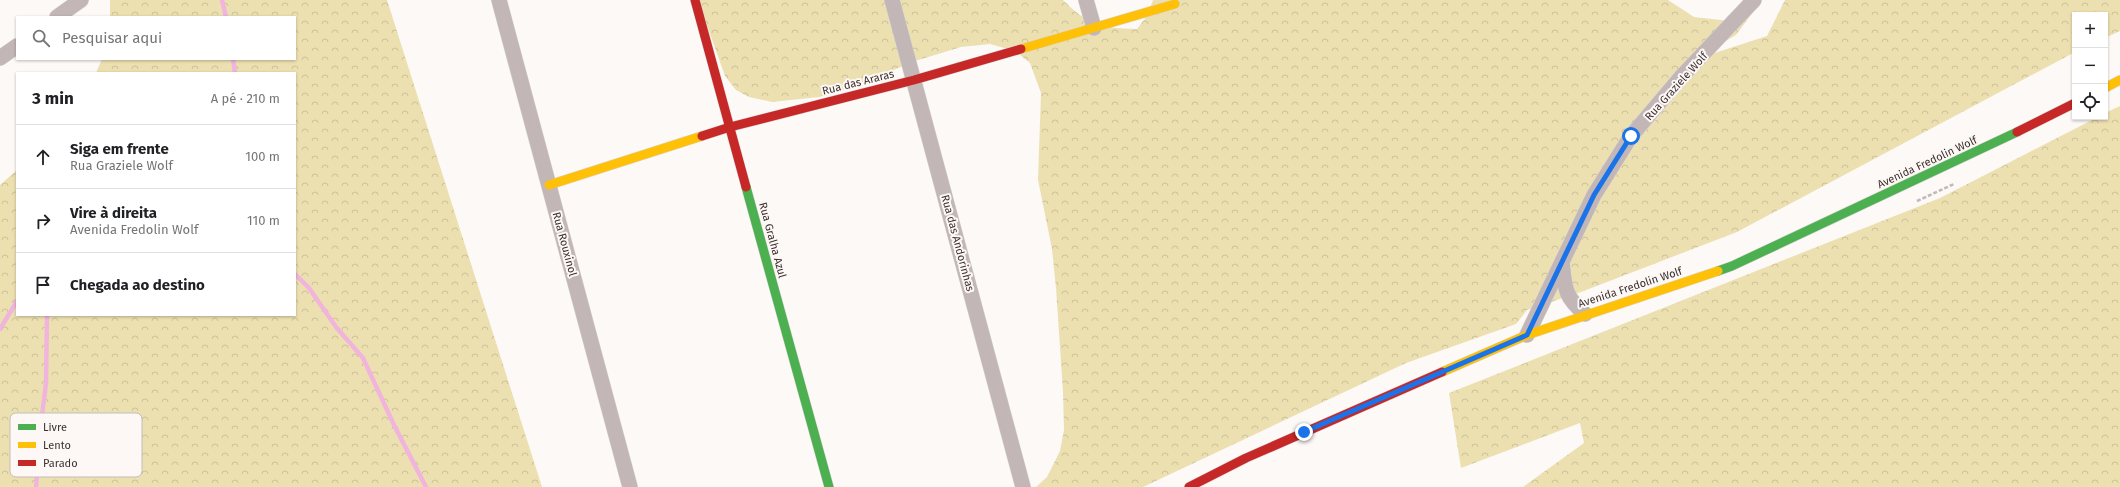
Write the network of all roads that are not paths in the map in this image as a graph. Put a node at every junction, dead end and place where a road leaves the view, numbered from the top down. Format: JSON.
{"nodes":[{"id":1,"x":81,"y":0,"type":"edge"},
{"id":2,"x":499,"y":0,"type":"edge"},
{"id":3,"x":695,"y":0,"type":"edge"},
{"id":4,"x":892,"y":0,"type":"edge"},
{"id":5,"x":1086,"y":0,"type":"edge"},
{"id":6,"x":1754,"y":0,"type":"edge"},
{"id":7,"x":1175,"y":4,"type":"dead end"},
{"id":8,"x":58,"y":16,"type":"edge"},
{"id":9,"x":1094,"y":28,"type":"junction"},
{"id":10,"x":16,"y":47,"type":"edge"},
{"id":11,"x":0,"y":58,"type":"edge"},
{"id":12,"x":914,"y":80,"type":"junction"},
{"id":13,"x":2120,"y":80,"type":"edge"},
{"id":14,"x":2108,"y":86,"type":"edge"},
{"id":15,"x":2072,"y":104,"type":"edge"},
{"id":16,"x":730,"y":127,"type":"junction"},
{"id":17,"x":549,"y":184,"type":"junction"},
{"id":18,"x":1562,"y":262,"type":"junction"},
{"id":19,"x":1585,"y":314,"type":"junction"},
{"id":20,"x":1527,"y":335,"type":"junction"},
{"id":21,"x":630,"y":487,"type":"edge"},
{"id":22,"x":828,"y":487,"type":"edge"},
{"id":23,"x":1023,"y":487,"type":"edge"},
{"id":24,"x":1189,"y":487,"type":"edge"}],
"edges":[{"from":1,"to":8,"type":"street"},
{"from":2,"to":17,"type":"street","name":"Rua Rouxinol"},
{"from":3,"to":16,"type":"street","name":"Rua Gralha Azul"},
{"from":4,"to":12,"type":"street","name":"Rua das Andorinhas"},
{"from":5,"to":9,"type":"street"},
{"from":6,"to":18,"type":"street","name":"Rua Graziele Wolf"},
{"from":7,"to":9,"type":"street","name":"Rua das Araras"},
{"from":9,"to":12,"type":"street","name":"Rua das Araras"},
{"from":10,"to":11,"type":"street"},
{"from":12,"to":16,"type":"street","name":"Rua das Araras"},
{"from":12,"to":23,"type":"street","name":"Rua das Andorinhas"},
{"from":13,"to":14,"type":"street"},
{"from":15,"to":19,"type":"street","name":"Avenida Fredolin Wolf"},
{"from":16,"to":17,"type":"street","name":"Rua das Araras"},
{"from":16,"to":22,"type":"street","name":"Rua Gralha Azul"},
{"from":17,"to":21,"type":"street","name":"Rua Rouxinol"},
{"from":18,"to":19,"type":"street"},
{"from":18,"to":20,"type":"street","name":"Rua Graziele Wolf"},
{"from":19,"to":20,"type":"street","name":"Avenida Fredolin Wolf"},
{"from":20,"to":24,"type":"street","name":"Avenida Fredolin Wolf"}]}
